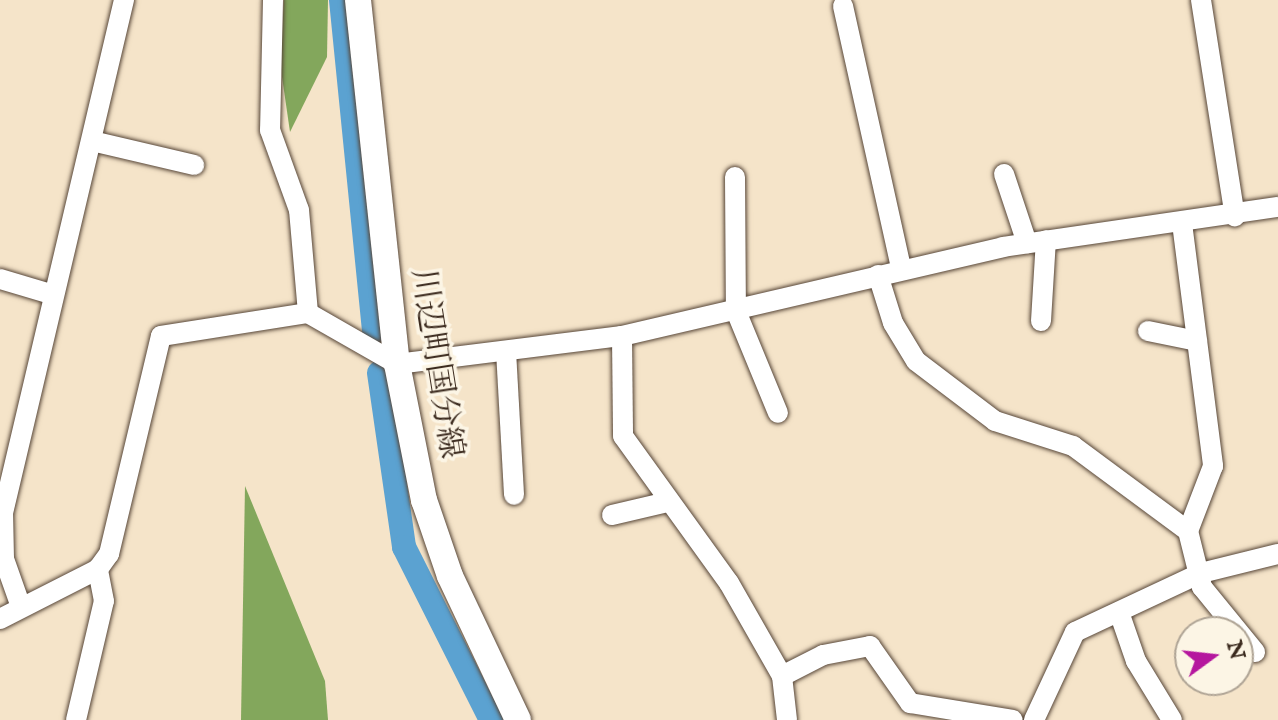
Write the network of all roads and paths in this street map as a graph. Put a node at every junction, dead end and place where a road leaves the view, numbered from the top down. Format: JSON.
{"nodes":[{"id":1,"x":124,"y":0,"type":"edge"},
{"id":2,"x":273,"y":0,"type":"edge"},
{"id":3,"x":358,"y":0,"type":"edge"},
{"id":4,"x":1201,"y":0,"type":"edge"},
{"id":5,"x":843,"y":6,"type":"dead end"},
{"id":6,"x":92,"y":141,"type":"junction"},
{"id":7,"x":194,"y":165,"type":"dead end"},
{"id":8,"x":1004,"y":174,"type":"dead end"},
{"id":9,"x":735,"y":177,"type":"dead end"},
{"id":10,"x":1278,"y":207,"type":"edge"},
{"id":11,"x":1235,"y":216,"type":"junction"},
{"id":12,"x":1182,"y":223,"type":"junction"},
{"id":13,"x":1036,"y":241,"type":"junction"},
{"id":14,"x":901,"y":268,"type":"junction"},
{"id":15,"x":878,"y":275,"type":"junction"},
{"id":16,"x":0,"y":279,"type":"edge"},
{"id":17,"x":54,"y":295,"type":"junction"},
{"id":18,"x":736,"y":311,"type":"junction"},
{"id":19,"x":308,"y":313,"type":"junction"},
{"id":20,"x":1041,"y":321,"type":"dead end"},
{"id":21,"x":1148,"y":331,"type":"dead end"},
{"id":22,"x":622,"y":336,"type":"junction"},
{"id":23,"x":1197,"y":341,"type":"junction"},
{"id":24,"x":506,"y":351,"type":"junction"},
{"id":25,"x":397,"y":364,"type":"junction"},
{"id":26,"x":778,"y":413,"type":"dead end"},
{"id":27,"x":514,"y":495,"type":"dead end"},
{"id":28,"x":668,"y":502,"type":"junction"},
{"id":29,"x":612,"y":515,"type":"dead end"},
{"id":30,"x":1188,"y":531,"type":"junction"},
{"id":31,"x":1278,"y":554,"type":"edge"},
{"id":32,"x":98,"y":569,"type":"junction"},
{"id":33,"x":1201,"y":573,"type":"junction"},
{"id":34,"x":21,"y":607,"type":"junction"},
{"id":35,"x":1119,"y":612,"type":"junction"},
{"id":36,"x":0,"y":619,"type":"edge"},
{"id":37,"x":1255,"y":652,"type":"dead end"},
{"id":38,"x":782,"y":676,"type":"junction"},
{"id":39,"x":1166,"y":719,"type":"edge"},
{"id":40,"x":76,"y":720,"type":"edge"},
{"id":41,"x":518,"y":720,"type":"edge"},
{"id":42,"x":787,"y":720,"type":"edge"},
{"id":43,"x":1013,"y":720,"type":"edge"},
{"id":44,"x":1034,"y":720,"type":"edge"}],
"edges":[{"from":1,"to":6,"type":"street"},
{"from":2,"to":19,"type":"street"},
{"from":3,"to":25,"type":"street","name":"川辺町国分線"},
{"from":4,"to":11,"type":"street"},
{"from":5,"to":14,"type":"street"},
{"from":6,"to":7,"type":"street"},
{"from":6,"to":17,"type":"street"},
{"from":8,"to":13,"type":"street"},
{"from":9,"to":18,"type":"street"},
{"from":10,"to":11,"type":"street"},
{"from":11,"to":12,"type":"street"},
{"from":12,"to":13,"type":"street"},
{"from":12,"to":23,"type":"street"},
{"from":13,"to":14,"type":"street"},
{"from":13,"to":20,"type":"street"},
{"from":14,"to":15,"type":"street"},
{"from":15,"to":18,"type":"street"},
{"from":15,"to":30,"type":"street"},
{"from":16,"to":17,"type":"street"},
{"from":17,"to":34,"type":"street"},
{"from":18,"to":22,"type":"street"},
{"from":18,"to":26,"type":"street"},
{"from":19,"to":25,"type":"street"},
{"from":19,"to":32,"type":"street"},
{"from":21,"to":23,"type":"street"},
{"from":22,"to":24,"type":"street"},
{"from":22,"to":28,"type":"street"},
{"from":23,"to":30,"type":"street"},
{"from":24,"to":25,"type":"street"},
{"from":24,"to":27,"type":"street"},
{"from":25,"to":41,"type":"street","name":"川辺町国分線"},
{"from":28,"to":29,"type":"street"},
{"from":28,"to":38,"type":"street"},
{"from":30,"to":33,"type":"street"},
{"from":31,"to":33,"type":"street"},
{"from":32,"to":34,"type":"street"},
{"from":32,"to":40,"type":"street"},
{"from":33,"to":35,"type":"street"},
{"from":33,"to":37,"type":"street"},
{"from":34,"to":36,"type":"street"},
{"from":35,"to":39,"type":"street"},
{"from":35,"to":44,"type":"street"},
{"from":38,"to":42,"type":"street"},
{"from":38,"to":43,"type":"street"}]}
